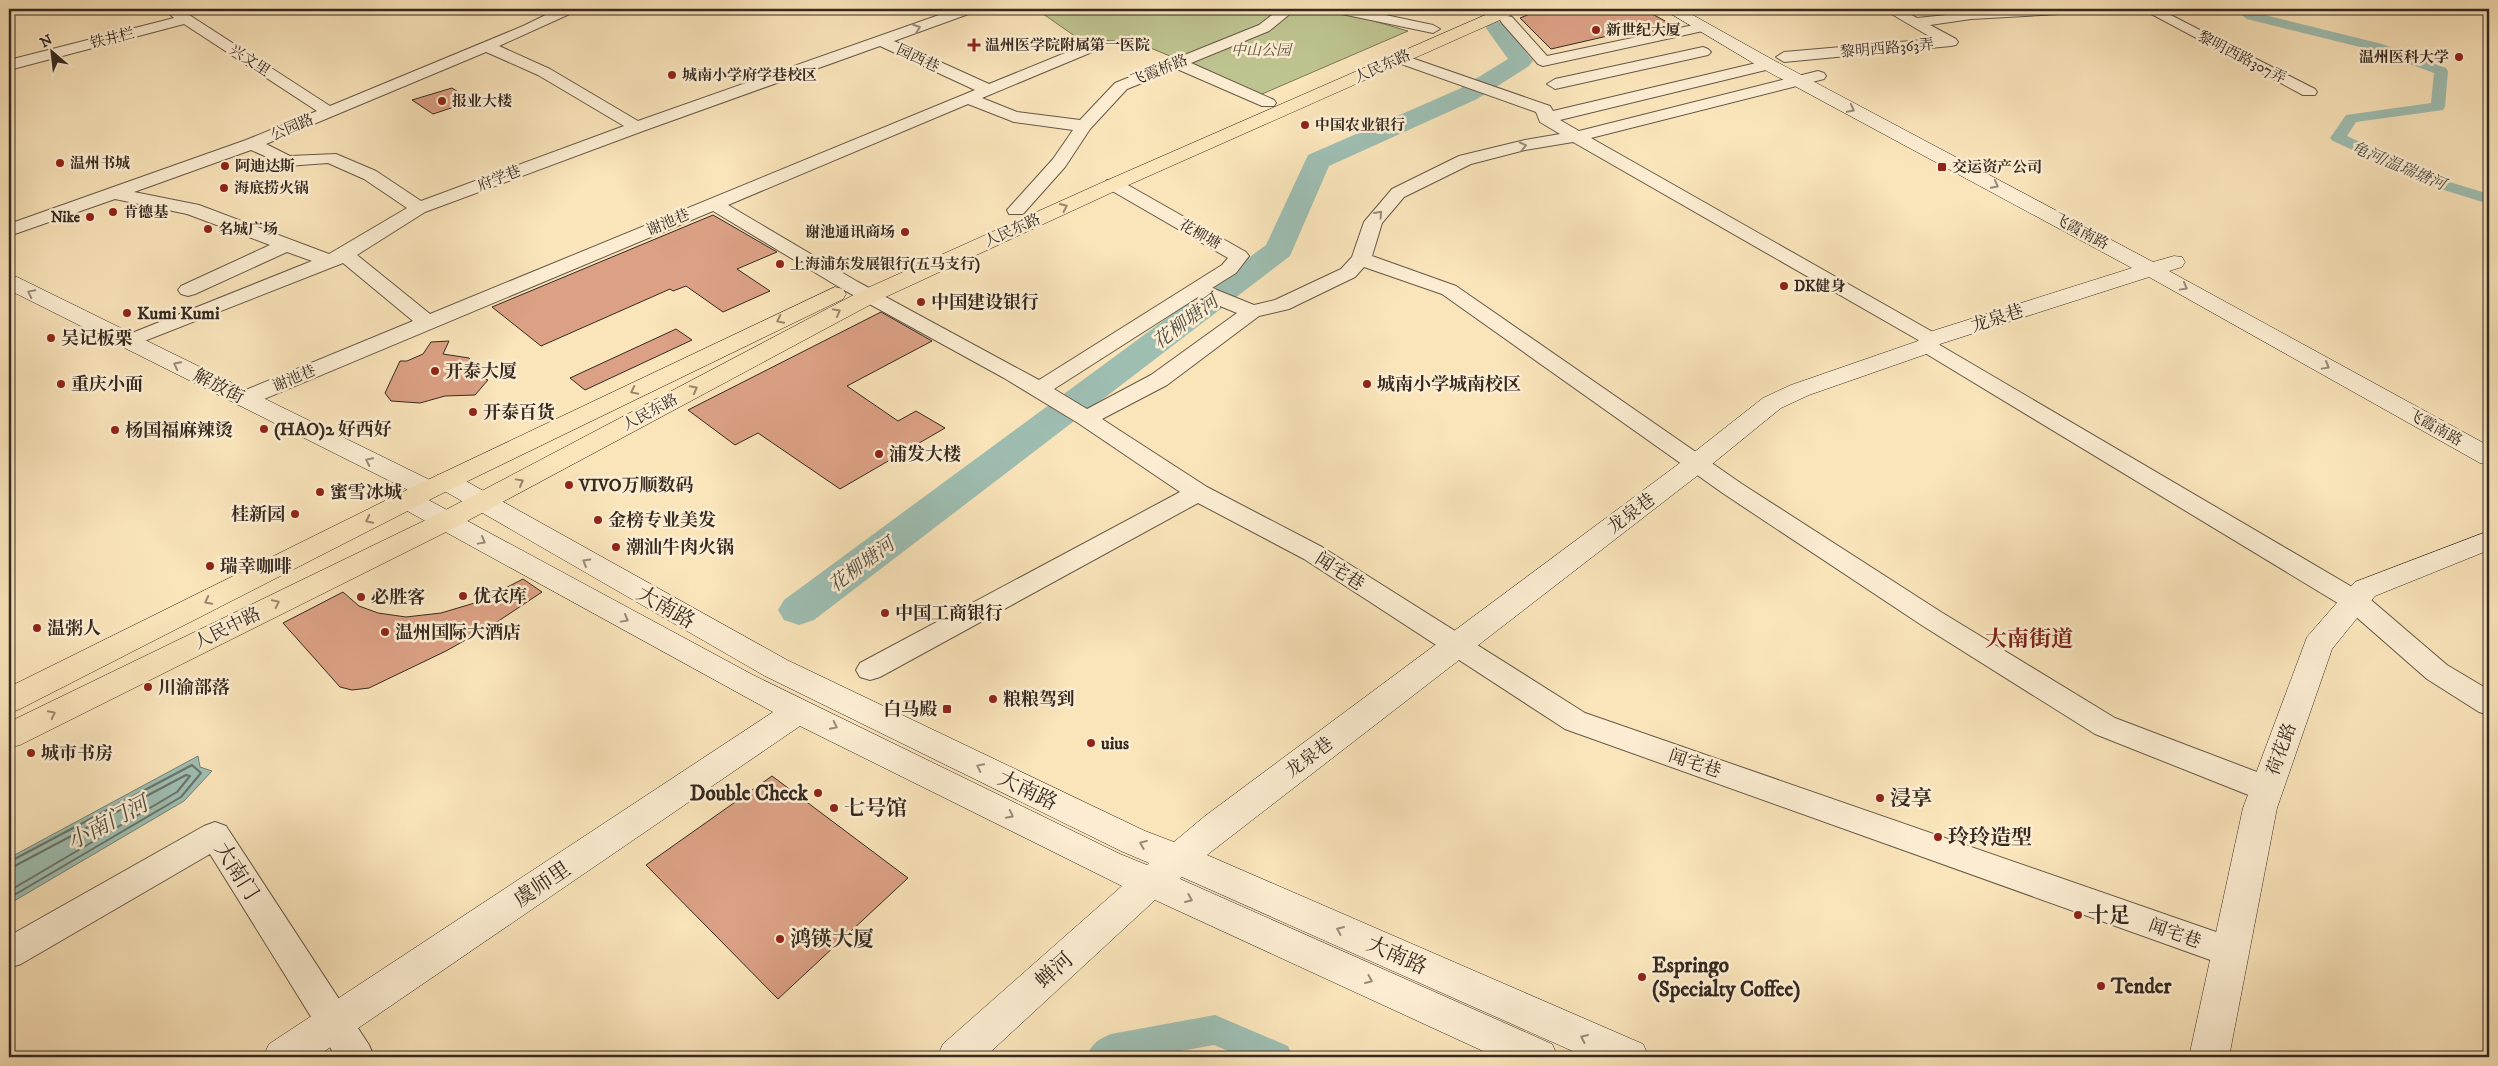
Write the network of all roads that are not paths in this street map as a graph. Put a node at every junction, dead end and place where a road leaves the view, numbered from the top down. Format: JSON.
{"nodes":[{"id":1,"x":170,"y":9,"type":"edge"},
{"id":2,"x":569,"y":9,"type":"edge"},
{"id":3,"x":969,"y":9,"type":"edge"},
{"id":4,"x":1289,"y":9,"type":"edge"},
{"id":5,"x":1337,"y":9,"type":"edge"},
{"id":6,"x":1480,"y":9,"type":"edge"},
{"id":7,"x":1671,"y":9,"type":"edge"},
{"id":8,"x":1692,"y":9,"type":"edge"},
{"id":9,"x":1890,"y":9,"type":"edge"},
{"id":10,"x":2078,"y":9,"type":"edge"},
{"id":11,"x":2148,"y":9,"type":"edge"},
{"id":12,"x":1509,"y":14,"type":"edge"},
{"id":13,"x":1973,"y":16,"type":"edge"},
{"id":14,"x":186,"y":19,"type":"junction"},
{"id":15,"x":1916,"y":22,"type":"junction"},
{"id":16,"x":1703,"y":27,"type":"junction"},
{"id":17,"x":1433,"y":29,"type":"junction"},
{"id":18,"x":881,"y":41,"type":"junction"},
{"id":19,"x":486,"y":46,"type":"junction"},
{"id":20,"x":1092,"y":47,"type":"dead end"},
{"id":21,"x":1605,"y":48,"type":"junction"},
{"id":22,"x":1703,"y":52,"type":"dead end"},
{"id":23,"x":1398,"y":58,"type":"junction"},
{"id":24,"x":1777,"y":61,"type":"junction"},
{"id":25,"x":1177,"y":63,"type":"junction"},
{"id":26,"x":9,"y":65,"type":"edge"},
{"id":27,"x":1635,"y":66,"type":"junction"},
{"id":28,"x":1809,"y":78,"type":"junction"},
{"id":29,"x":1555,"y":84,"type":"dead end"},
{"id":30,"x":1671,"y":88,"type":"junction"},
{"id":31,"x":986,"y":89,"type":"junction"},
{"id":32,"x":2309,"y":92,"type":"dead end"},
{"id":33,"x":966,"y":98,"type":"junction"},
{"id":34,"x":1268,"y":103,"type":"junction"},
{"id":35,"x":1701,"y":106,"type":"junction"},
{"id":36,"x":329,"y":112,"type":"junction"},
{"id":37,"x":1546,"y":118,"type":"junction"},
{"id":38,"x":1084,"y":126,"type":"junction"},
{"id":39,"x":637,"y":127,"type":"junction"},
{"id":40,"x":1576,"y":137,"type":"junction"},
{"id":41,"x":252,"y":144,"type":"junction"},
{"id":42,"x":1113,"y":184,"type":"junction"},
{"id":43,"x":113,"y":193,"type":"junction"},
{"id":44,"x":712,"y":203,"type":"junction"},
{"id":45,"x":419,"y":208,"type":"junction"},
{"id":46,"x":1016,"y":210,"type":"junction"},
{"id":47,"x":9,"y":230,"type":"edge"},
{"id":48,"x":286,"y":245,"type":"junction"},
{"id":49,"x":337,"y":258,"type":"junction"},
{"id":50,"x":1361,"y":259,"type":"junction"},
{"id":51,"x":2162,"y":265,"type":"junction"},
{"id":52,"x":9,"y":282,"type":"edge"},
{"id":53,"x":851,"y":286,"type":"junction"},
{"id":54,"x":188,"y":290,"type":"dead end"},
{"id":55,"x":1200,"y":290,"type":"junction"},
{"id":56,"x":871,"y":295,"type":"junction"},
{"id":57,"x":1243,"y":308,"type":"junction"},
{"id":58,"x":427,"y":322,"type":"junction"},
{"id":59,"x":129,"y":341,"type":"junction"},
{"id":60,"x":1929,"y":342,"type":"junction"},
{"id":61,"x":1039,"y":390,"type":"junction"},
{"id":62,"x":244,"y":399,"type":"junction"},
{"id":63,"x":1086,"y":418,"type":"junction"},
{"id":64,"x":2489,"y":435,"type":"edge"},
{"id":65,"x":2489,"y":457,"type":"edge"},
{"id":66,"x":1697,"y":463,"type":"junction"},
{"id":67,"x":428,"y":491,"type":"junction"},
{"id":68,"x":1198,"y":493,"type":"junction"},
{"id":69,"x":483,"y":502,"type":"junction"},
{"id":70,"x":446,"y":521,"type":"junction"},
{"id":71,"x":2489,"y":540,"type":"edge"},
{"id":72,"x":2355,"y":601,"type":"junction"},
{"id":73,"x":1456,"y":646,"type":"junction"},
{"id":74,"x":870,"y":670,"type":"dead end"},
{"id":75,"x":754,"y":673,"type":"junction"},
{"id":76,"x":9,"y":701,"type":"edge"},
{"id":77,"x":2489,"y":704,"type":"edge"},
{"id":78,"x":800,"y":710,"type":"junction"},
{"id":79,"x":9,"y":736,"type":"edge"},
{"id":80,"x":2267,"y":788,"type":"junction"},
{"id":81,"x":1178,"y":859,"type":"junction"},
{"id":82,"x":1151,"y":882,"type":"junction"},
{"id":83,"x":2230,"y":952,"type":"junction"},
{"id":84,"x":9,"y":953,"type":"edge"},
{"id":85,"x":333,"y":1024,"type":"junction"},
{"id":86,"x":284,"y":1057,"type":"edge"},
{"id":87,"x":356,"y":1057,"type":"edge"},
{"id":88,"x":957,"y":1057,"type":"edge"},
{"id":89,"x":1538,"y":1057,"type":"edge"},
{"id":90,"x":1629,"y":1057,"type":"edge"},
{"id":91,"x":2209,"y":1057,"type":"edge"}],
"edges":[{"from":1,"to":14,"type":"street","name":"兴文里"},
{"from":2,"to":19,"type":"street","name":"公园路"},
{"from":18,"to":3,"type":"street","name":"园西巷","one_way":true},
{"from":4,"to":25,"type":"street","name":"飞霞桥路"},
{"from":5,"to":17,"type":"street"},
{"from":6,"to":17,"type":"highway","name":"人民东路"},
{"from":7,"to":16,"type":"main road","name":"飞霞南路"},
{"from":8,"to":24,"type":"main road","name":"飞霞南路"},
{"from":9,"to":15,"type":"street","name":"黎明西路363弄"},
{"from":10,"to":13,"type":"street"},
{"from":11,"to":32,"type":"street","name":"黎明西路307弄"},
{"from":12,"to":21,"type":"street"},
{"from":12,"to":23,"type":"highway","name":"人民东路"},
{"from":13,"to":15,"type":"street"},
{"from":14,"to":26,"type":"street","name":"铁井栏"},
{"from":14,"to":36,"type":"street","name":"兴文里"},
{"from":15,"to":24,"type":"street","name":"黎明西路363弄"},
{"from":16,"to":21,"type":"street"},
{"from":16,"to":24,"type":"main road","name":"飞霞南路"},
{"from":17,"to":34,"type":"highway","name":"人民东路"},
{"from":18,"to":31,"type":"street","name":"园西巷"},
{"from":18,"to":39,"type":"street","name":"府学巷"},
{"from":19,"to":36,"type":"street","name":"公园路"},
{"from":19,"to":39,"type":"street"},
{"from":20,"to":31,"type":"street","name":"谢池巷"},
{"from":21,"to":27,"type":"street"},
{"from":22,"to":27,"type":"street"},
{"from":23,"to":37,"type":"street"},
{"from":23,"to":42,"type":"highway","name":"人民东路"},
{"from":24,"to":28,"type":"main road","name":"飞霞南路"},
{"from":24,"to":30,"type":"street"},
{"from":25,"to":34,"type":"street"},
{"from":25,"to":38,"type":"street","name":"飞霞桥路"},
{"from":27,"to":29,"type":"street"},
{"from":27,"to":30,"type":"street"},
{"from":28,"to":35,"type":"street"},
{"from":28,"to":51,"type":"main road","name":"飞霞南路"},
{"from":30,"to":35,"type":"street"},
{"from":30,"to":37,"type":"street"},
{"from":31,"to":33,"type":"street","name":"谢池巷"},
{"from":33,"to":38,"type":"street"},
{"from":33,"to":44,"type":"street","name":"谢池巷"},
{"from":34,"to":46,"type":"highway","name":"人民东路"},
{"from":35,"to":40,"type":"street"},
{"from":36,"to":41,"type":"street","name":"公园路"},
{"from":37,"to":40,"type":"street"},
{"from":38,"to":46,"type":"street","name":"飞霞桥路"},
{"from":39,"to":45,"type":"street","name":"府学巷"},
{"from":50,"to":40,"type":"street","one_way":true},
{"from":40,"to":60,"type":"street"},
{"from":41,"to":43,"type":"street","name":"公园路"},
{"from":41,"to":45,"type":"street"},
{"from":42,"to":55,"type":"street","name":"花柳塘"},
{"from":56,"to":42,"type":"highway","name":"人民东路","one_way":true},
{"from":43,"to":47,"type":"street","name":"公园路"},
{"from":43,"to":48,"type":"street"},
{"from":44,"to":53,"type":"street","name":"闻宅巷"},
{"from":44,"to":58,"type":"street","name":"谢池巷"},
{"from":45,"to":49,"type":"street","name":"府学巷"},
{"from":46,"to":53,"type":"highway","name":"人民东路"},
{"from":48,"to":49,"type":"street"},
{"from":48,"to":54,"type":"street"},
{"from":49,"to":58,"type":"street"},
{"from":49,"to":59,"type":"street","name":"府学巷"},
{"from":50,"to":57,"type":"street"},
{"from":50,"to":66,"type":"street"},
{"from":51,"to":60,"type":"main road","name":"龙泉巷"},
{"from":51,"to":64,"type":"main road","name":"飞霞南路"},
{"from":51,"to":65,"type":"main road","name":"飞霞南路","one_way":true},
{"from":59,"to":52,"type":"main road","name":"解放街","one_way":true},
{"from":53,"to":56,"type":"street","name":"闻宅巷"},
{"from":53,"to":67,"type":"highway","name":"人民东路","one_way":true},
{"from":55,"to":57,"type":"street"},
{"from":55,"to":61,"type":"street","name":"花柳塘"},
{"from":56,"to":61,"type":"street","name":"闻宅巷"},
{"from":69,"to":56,"type":"highway","name":"人民东路","one_way":true},
{"from":57,"to":63,"type":"street"},
{"from":58,"to":62,"type":"street","name":"谢池巷"},
{"from":62,"to":59,"type":"main road","name":"解放街","one_way":true},
{"from":60,"to":66,"type":"main road","name":"龙泉巷"},
{"from":60,"to":72,"type":"street"},
{"from":61,"to":63,"type":"street","name":"闻宅巷"},
{"from":67,"to":62,"type":"main road","name":"解放街","one_way":true},
{"from":63,"to":68,"type":"street","name":"闻宅巷"},
{"from":66,"to":73,"type":"main road","name":"龙泉巷"},
{"from":66,"to":80,"type":"street"},
{"from":67,"to":69,"type":"main road","name":"大南路"},
{"from":67,"to":70,"type":"main road","name":"大南路"},
{"from":67,"to":76,"type":"highway","name":"人民中路","one_way":true},
{"from":68,"to":73,"type":"street","name":"闻宅巷"},
{"from":68,"to":74,"type":"street"},
{"from":69,"to":70,"type":"highway","name":"人民东路"},
{"from":75,"to":69,"type":"main road","name":"大南路","one_way":true},
{"from":70,"to":75,"type":"main road","name":"大南路","one_way":true},
{"from":79,"to":70,"type":"highway","name":"人民中路","one_way":true},
{"from":71,"to":72,"type":"main road","name":"荷花路"},
{"from":72,"to":77,"type":"street"},
{"from":72,"to":80,"type":"main road","name":"荷花路"},
{"from":73,"to":81,"type":"main road","name":"龙泉巷"},
{"from":73,"to":83,"type":"street","name":"闻宅巷"},
{"from":75,"to":78,"type":"main road","name":"大南路"},
{"from":81,"to":75,"type":"main road","name":"大南路","one_way":true},
{"from":78,"to":82,"type":"main road","name":"大南路","one_way":true},
{"from":78,"to":85,"type":"main road","name":"虞师里"},
{"from":80,"to":83,"type":"main road","name":"荷花路"},
{"from":81,"to":82,"type":"main road","name":"龙泉巷"},
{"from":90,"to":81,"type":"main road","name":"大南路","one_way":true},
{"from":82,"to":88,"type":"main road","name":"蝉河"},
{"from":82,"to":89,"type":"main road","name":"大南路","one_way":true},
{"from":83,"to":91,"type":"main road","name":"荷花路"},
{"from":84,"to":85,"type":"street","name":"大南门"},
{"from":85,"to":86,"type":"main road","name":"虞师里"},
{"from":85,"to":87,"type":"street","name":"大南门"}]}
